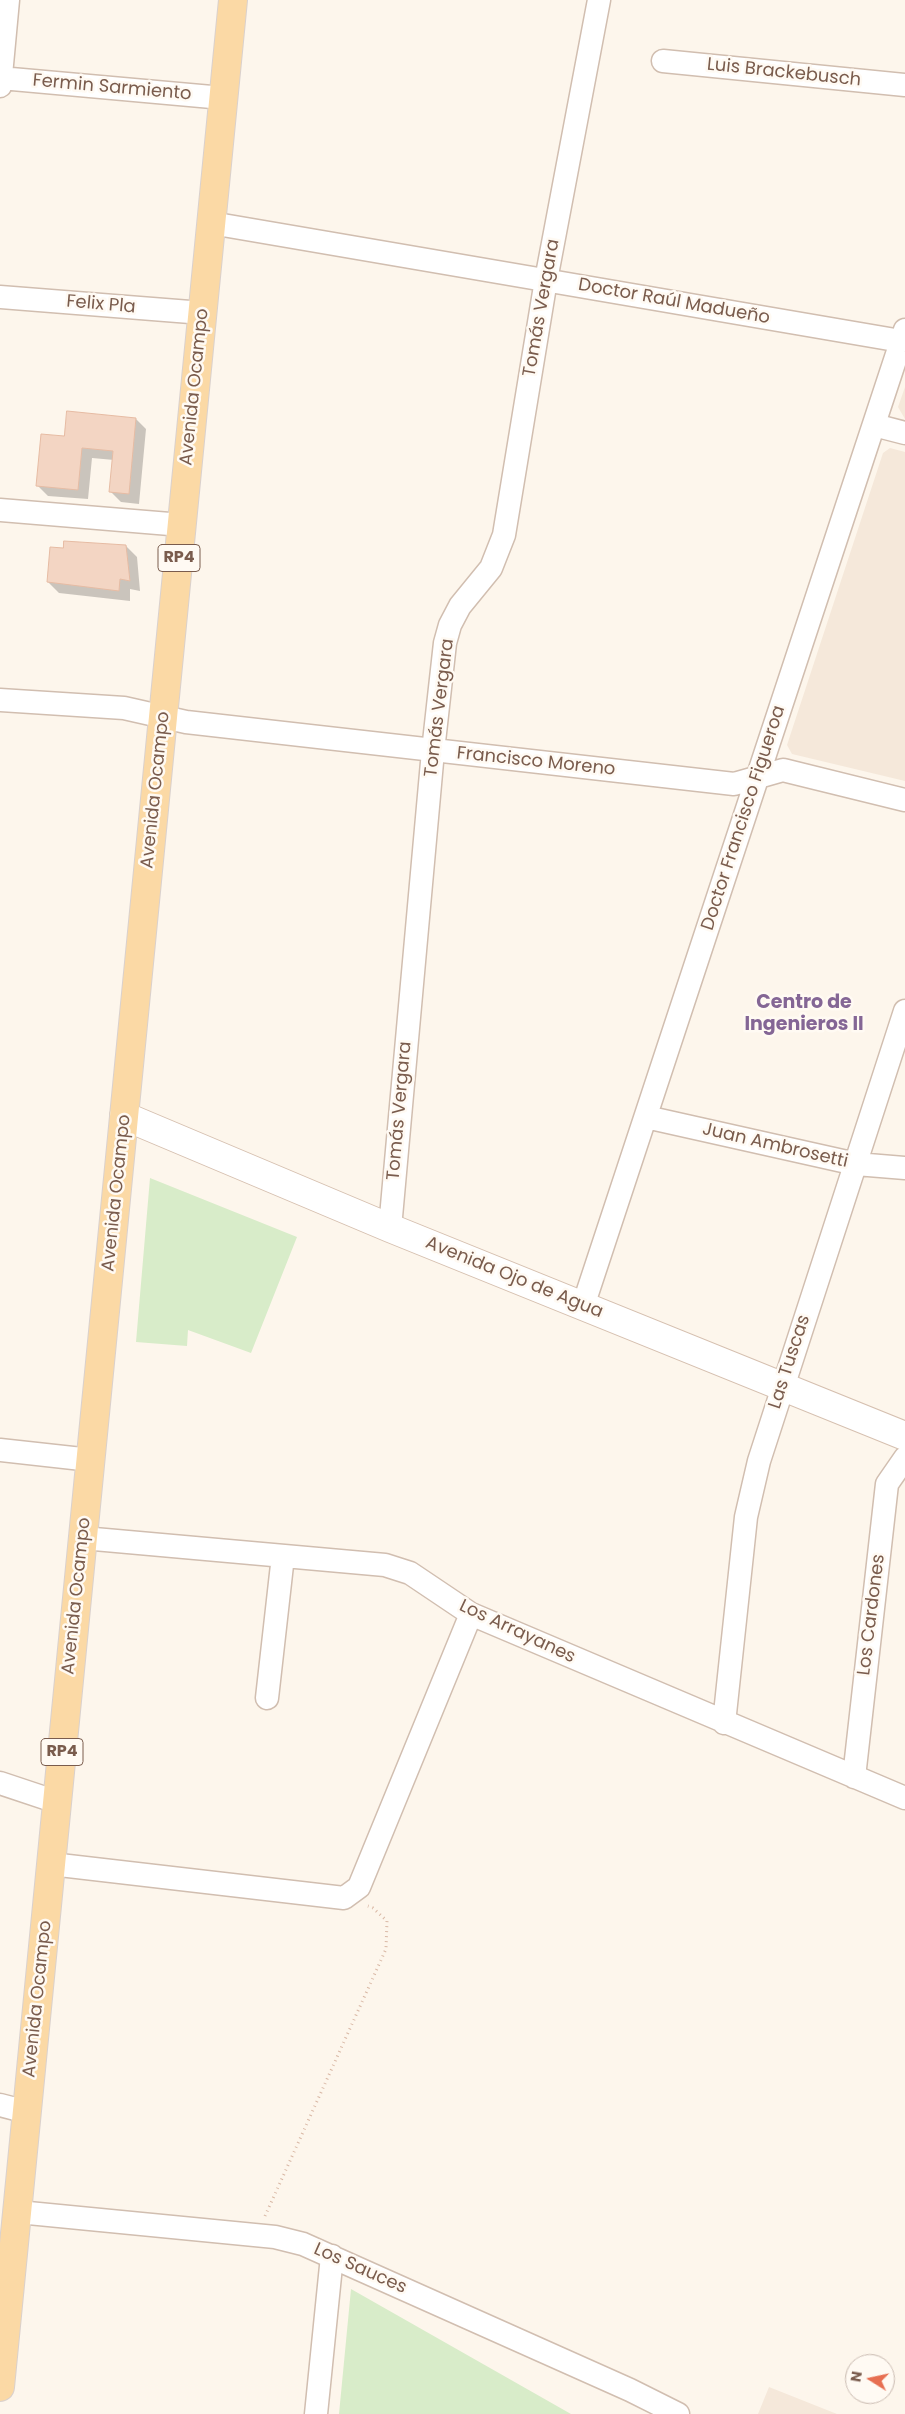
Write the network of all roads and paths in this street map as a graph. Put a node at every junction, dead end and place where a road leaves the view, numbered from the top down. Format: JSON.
{"nodes":[{"id":1,"x":8,"y":0,"type":"edge"},
{"id":2,"x":233,"y":0,"type":"edge"},
{"id":3,"x":599,"y":0,"type":"edge"},
{"id":4,"x":663,"y":61,"type":"dead end"},
{"id":5,"x":0,"y":80,"type":"edge"},
{"id":6,"x":905,"y":85,"type":"edge"},
{"id":7,"x":223,"y":98,"type":"junction"},
{"id":8,"x":211,"y":223,"type":"junction"},
{"id":9,"x":546,"y":280,"type":"junction"},
{"id":10,"x":0,"y":297,"type":"edge"},
{"id":11,"x":203,"y":314,"type":"junction"},
{"id":12,"x":903,"y":336,"type":"edge"},
{"id":13,"x":874,"y":425,"type":"junction"},
{"id":14,"x":905,"y":433,"type":"edge"},
{"id":15,"x":0,"y":510,"type":"edge"},
{"id":16,"x":182,"y":525,"type":"junction"},
{"id":17,"x":0,"y":700,"type":"edge"},
{"id":18,"x":163,"y":717,"type":"junction"},
{"id":19,"x":433,"y":751,"type":"junction"},
{"id":20,"x":758,"y":778,"type":"junction"},
{"id":21,"x":905,"y":800,"type":"edge"},
{"id":22,"x":905,"y":1012,"type":"edge"},
{"id":23,"x":124,"y":1116,"type":"junction"},
{"id":24,"x":646,"y":1117,"type":"junction"},
{"id":25,"x":856,"y":1164,"type":"junction"},
{"id":26,"x":905,"y":1168,"type":"edge"},
{"id":27,"x":390,"y":1228,"type":"junction"},
{"id":28,"x":583,"y":1306,"type":"junction"},
{"id":29,"x":781,"y":1387,"type":"junction"},
{"id":30,"x":905,"y":1436,"type":"edge"},
{"id":31,"x":0,"y":1450,"type":"edge"},
{"id":32,"x":905,"y":1458,"type":"edge"},
{"id":33,"x":91,"y":1460,"type":"junction"},
{"id":34,"x":83,"y":1538,"type":"junction"},
{"id":35,"x":283,"y":1556,"type":"junction"},
{"id":36,"x":471,"y":1614,"type":"junction"},
{"id":37,"x":267,"y":1698,"type":"dead end"},
{"id":38,"x":724,"y":1723,"type":"junction"},
{"id":39,"x":854,"y":1777,"type":"junction"},
{"id":40,"x":0,"y":1783,"type":"edge"},
{"id":41,"x":905,"y":1798,"type":"edge"},
{"id":42,"x":57,"y":1802,"type":"junction"},
{"id":43,"x":51,"y":1864,"type":"junction"},
{"id":44,"x":344,"y":1898,"type":"junction"},
{"id":45,"x":0,"y":2105,"type":"edge"},
{"id":46,"x":27,"y":2112,"type":"junction"},
{"id":47,"x":18,"y":2212,"type":"junction"},
{"id":48,"x":256,"y":2235,"type":"junction"},
{"id":49,"x":332,"y":2256,"type":"junction"},
{"id":50,"x":0,"y":2386,"type":"edge"},
{"id":51,"x":316,"y":2414,"type":"edge"},
{"id":52,"x":678,"y":2414,"type":"edge"}],
"edges":[{"from":1,"to":5,"type":"street"},
{"from":2,"to":7,"type":"main road","name":"Avenida Ocampo","number":"RP4"},
{"from":3,"to":9,"type":"street","name":"Tomás Vergara"},
{"from":4,"to":6,"type":"street","name":"Luis Brackebusch"},
{"from":5,"to":7,"type":"street","name":"Fermin Sarmiento"},
{"from":7,"to":8,"type":"main road","name":"Avenida Ocampo","number":"RP4"},
{"from":8,"to":9,"type":"street","name":"Doctor Raúl Madueño"},
{"from":8,"to":11,"type":"main road","name":"Avenida Ocampo","number":"RP4"},
{"from":9,"to":12,"type":"street","name":"Doctor Raúl Madueño"},
{"from":9,"to":19,"type":"street","name":"Tomás Vergara"},
{"from":10,"to":11,"type":"street","name":"Felix Pla"},
{"from":11,"to":16,"type":"main road","name":"Avenida Ocampo","number":"RP4"},
{"from":12,"to":13,"type":"street","name":"Doctor Francisco Figueroa"},
{"from":13,"to":14,"type":"street"},
{"from":13,"to":20,"type":"street","name":"Doctor Francisco Figueroa"},
{"from":15,"to":16,"type":"street"},
{"from":16,"to":18,"type":"main road","name":"Avenida Ocampo","number":"RP4"},
{"from":17,"to":18,"type":"street","name":"Francisco Moreno"},
{"from":18,"to":19,"type":"street","name":"Francisco Moreno"},
{"from":18,"to":23,"type":"main road","name":"Avenida Ocampo","number":"RP4"},
{"from":19,"to":20,"type":"street","name":"Francisco Moreno"},
{"from":19,"to":27,"type":"street","name":"Tomás Vergara"},
{"from":20,"to":21,"type":"street","name":"Francisco Moreno"},
{"from":20,"to":24,"type":"street","name":"Doctor Francisco Figueroa"},
{"from":22,"to":25,"type":"street","name":"Las Tuscas"},
{"from":23,"to":27,"type":"main road","name":"Avenida Ojo de Agua"},
{"from":23,"to":33,"type":"main road","name":"Avenida Ocampo","number":"RP4"},
{"from":24,"to":25,"type":"street","name":"Juan Ambrosetti"},
{"from":24,"to":28,"type":"street","name":"Doctor Francisco Figueroa"},
{"from":25,"to":26,"type":"street","name":"Juan Ambrosetti"},
{"from":25,"to":29,"type":"street","name":"Las Tuscas"},
{"from":27,"to":28,"type":"main road","name":"Avenida Ojo de Agua"},
{"from":28,"to":29,"type":"main road","name":"Avenida Ojo de Agua"},
{"from":29,"to":30,"type":"main road","name":"Avenida Ojo de Agua"},
{"from":29,"to":38,"type":"street","name":"Las Tuscas"},
{"from":31,"to":33,"type":"street"},
{"from":32,"to":39,"type":"street","name":"Los Cardones"},
{"from":33,"to":34,"type":"main road","name":"Avenida Ocampo","number":"RP4"},
{"from":34,"to":35,"type":"street","name":"Los Arrayanes"},
{"from":34,"to":42,"type":"main road","name":"Avenida Ocampo","number":"RP4"},
{"from":35,"to":36,"type":"street","name":"Los Arrayanes"},
{"from":35,"to":37,"type":"street"},
{"from":36,"to":38,"type":"street","name":"Los Arrayanes"},
{"from":36,"to":44,"type":"street"},
{"from":38,"to":39,"type":"street","name":"Los Arrayanes"},
{"from":39,"to":41,"type":"street","name":"Los Arrayanes"},
{"from":40,"to":42,"type":"street"},
{"from":42,"to":43,"type":"main road","name":"Avenida Ocampo","number":"RP4"},
{"from":43,"to":44,"type":"street"},
{"from":43,"to":46,"type":"main road","name":"Avenida Ocampo","number":"RP4"},
{"from":44,"to":48,"type":"path"},
{"from":45,"to":46,"type":"street"},
{"from":46,"to":47,"type":"main road","name":"Avenida Ocampo","number":"RP4"},
{"from":47,"to":48,"type":"street","name":"Los Sauces"},
{"from":47,"to":50,"type":"main road","name":"Avenida Ocampo","number":"RP4"},
{"from":48,"to":49,"type":"street","name":"Los Sauces"},
{"from":49,"to":51,"type":"street"},
{"from":49,"to":52,"type":"street","name":"Los Sauces"}]}
